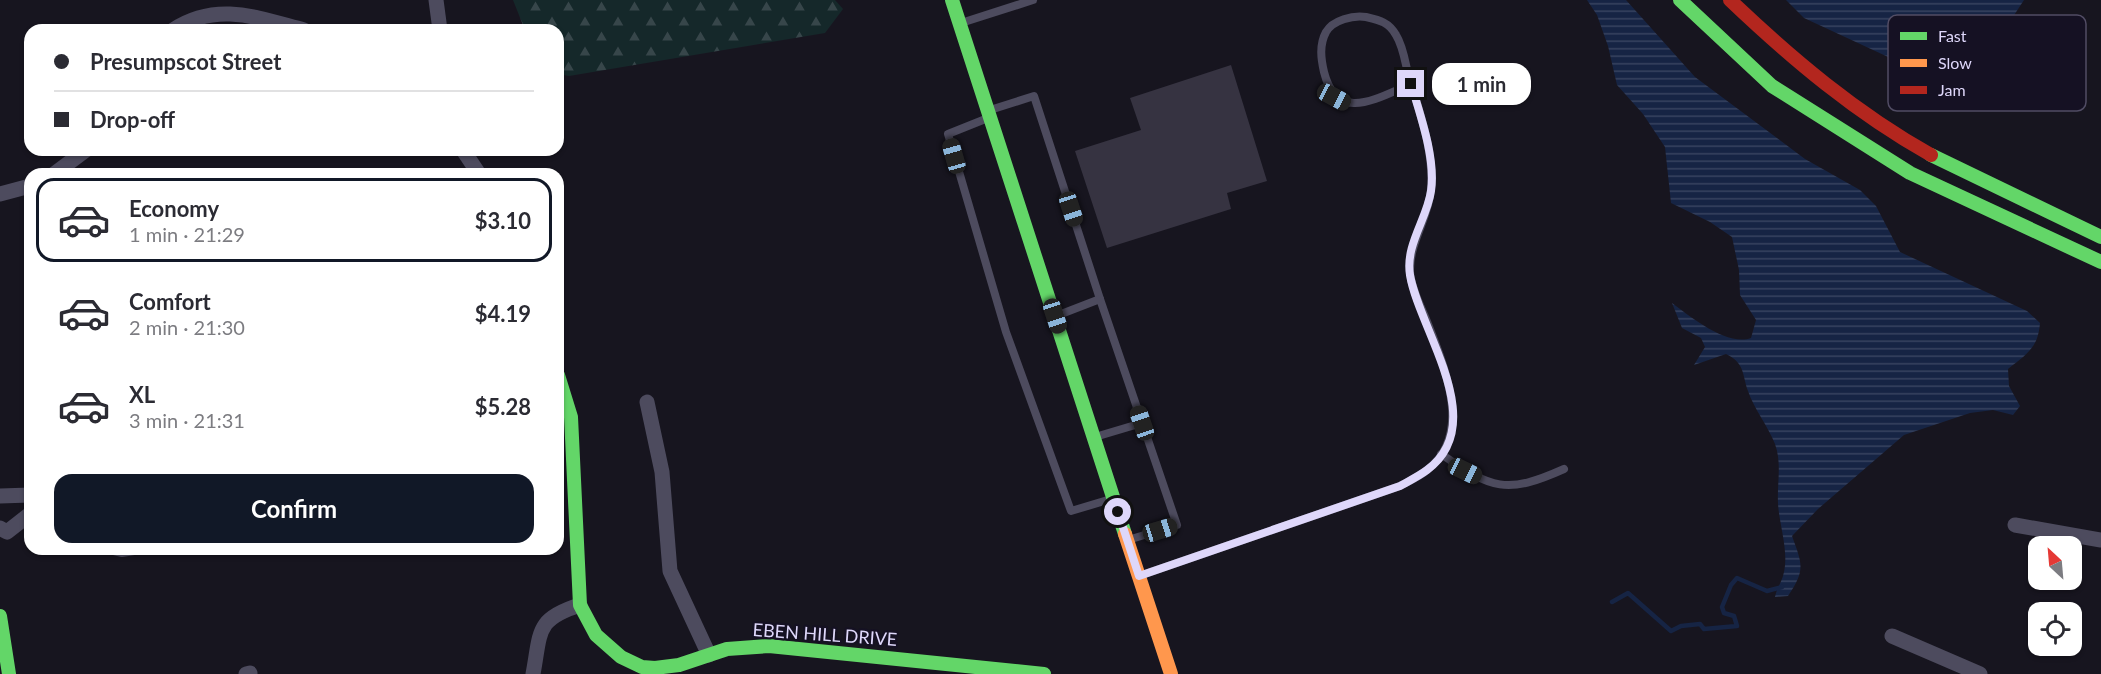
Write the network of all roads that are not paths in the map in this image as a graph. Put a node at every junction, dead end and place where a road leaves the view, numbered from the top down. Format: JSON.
{"nodes":[{"id":1,"x":436,"y":0,"type":"edge"},
{"id":2,"x":952,"y":0,"type":"edge"},
{"id":3,"x":1034,"y":0,"type":"edge"},
{"id":4,"x":1680,"y":0,"type":"edge"},
{"id":5,"x":1730,"y":0,"type":"edge"},
{"id":6,"x":184,"y":24,"type":"edge"},
{"id":7,"x":281,"y":24,"type":"edge"},
{"id":8,"x":439,"y":24,"type":"edge"},
{"id":9,"x":959,"y":24,"type":"junction"},
{"id":10,"x":1411,"y":84,"type":"junction"},
{"id":11,"x":989,"y":114,"type":"junction"},
{"id":12,"x":78,"y":156,"type":"edge"},
{"id":13,"x":62,"y":168,"type":"edge"},
{"id":14,"x":24,"y":188,"type":"edge"},
{"id":15,"x":0,"y":194,"type":"edge"},
{"id":16,"x":2101,"y":237,"type":"edge"},
{"id":17,"x":2101,"y":262,"type":"edge"},
{"id":18,"x":1100,"y":299,"type":"junction"},
{"id":19,"x":1055,"y":316,"type":"junction"},
{"id":20,"x":564,"y":394,"type":"edge"},
{"id":21,"x":647,"y":402,"type":"dead end"},
{"id":22,"x":1142,"y":423,"type":"junction"},
{"id":23,"x":1094,"y":438,"type":"junction"},
{"id":24,"x":1441,"y":454,"type":"junction"},
{"id":25,"x":1564,"y":469,"type":"dead end"},
{"id":26,"x":24,"y":495,"type":"edge"},
{"id":27,"x":0,"y":496,"type":"edge"},
{"id":28,"x":1113,"y":498,"type":"junction"},
{"id":29,"x":24,"y":518,"type":"edge"},
{"id":30,"x":2015,"y":525,"type":"dead end"},
{"id":31,"x":0,"y":528,"type":"edge"},
{"id":32,"x":1127,"y":540,"type":"junction"},
{"id":33,"x":2101,"y":540,"type":"edge"},
{"id":34,"x":1139,"y":576,"type":"junction"},
{"id":35,"x":580,"y":605,"type":"junction"},
{"id":36,"x":0,"y":616,"type":"edge"},
{"id":37,"x":1892,"y":636,"type":"dead end"},
{"id":38,"x":710,"y":655,"type":"junction"},
{"id":39,"x":9,"y":674,"type":"edge"},
{"id":40,"x":533,"y":674,"type":"edge"},
{"id":41,"x":1044,"y":674,"type":"edge"},
{"id":42,"x":1171,"y":674,"type":"edge"},
{"id":43,"x":1980,"y":674,"type":"edge"}],
"edges":[{"from":1,"to":8,"type":"street"},
{"from":2,"to":9,"type":"main road"},
{"from":3,"to":9,"type":"lane"},
{"from":4,"to":17,"type":"main road"},
{"from":5,"to":16,"type":"main road"},
{"from":6,"to":7,"type":"street"},
{"from":9,"to":11,"type":"main road"},
{"from":10,"to":10,"type":"lane"},
{"from":10,"to":24,"type":"lane"},
{"from":11,"to":18,"type":"lane"},
{"from":11,"to":19,"type":"main road"},
{"from":11,"to":28,"type":"lane"},
{"from":12,"to":13,"type":"street"},
{"from":14,"to":15,"type":"street"},
{"from":18,"to":19,"type":"lane"},
{"from":18,"to":22,"type":"lane"},
{"from":19,"to":23,"type":"main road"},
{"from":20,"to":35,"type":"main road","name":"EBEN HILL DRIVE"},
{"from":21,"to":38,"type":"street"},
{"from":22,"to":23,"type":"lane"},
{"from":22,"to":32,"type":"lane"},
{"from":23,"to":28,"type":"main road"},
{"from":24,"to":25,"type":"lane"},
{"from":24,"to":34,"type":"lane"},
{"from":26,"to":27,"type":"street"},
{"from":28,"to":32,"type":"main road"},
{"from":29,"to":31,"type":"street"},
{"from":30,"to":33,"type":"street"},
{"from":32,"to":34,"type":"main road"},
{"from":34,"to":42,"type":"main road"},
{"from":35,"to":38,"type":"main road","name":"EBEN HILL DRIVE"},
{"from":35,"to":40,"type":"street"},
{"from":36,"to":39,"type":"main road"},
{"from":37,"to":43,"type":"street"},
{"from":38,"to":41,"type":"main road","name":"EBEN HILL DRIVE"}]}
